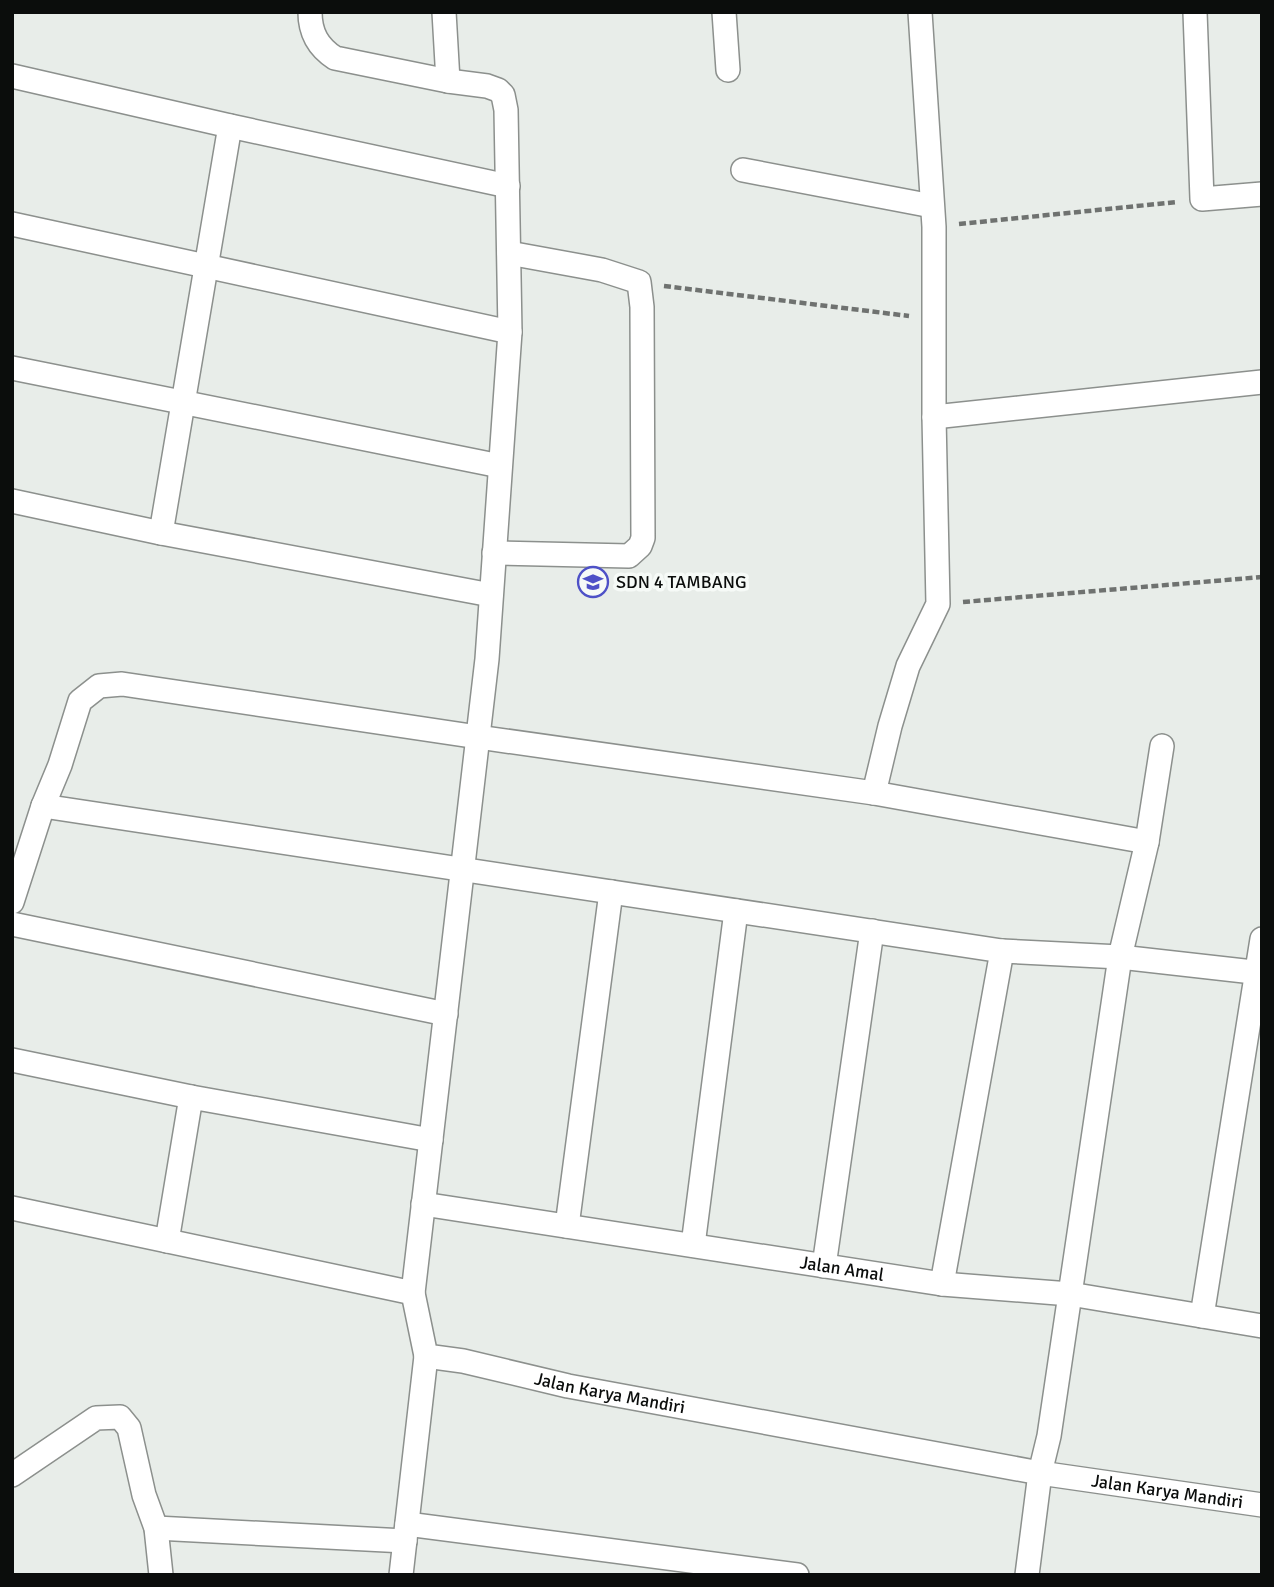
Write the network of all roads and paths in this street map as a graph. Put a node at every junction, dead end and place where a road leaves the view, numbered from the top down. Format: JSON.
{"nodes":[{"id":1,"x":310,"y":12,"type":"edge"},
{"id":2,"x":444,"y":12,"type":"edge"},
{"id":3,"x":724,"y":12,"type":"edge"},
{"id":4,"x":920,"y":12,"type":"edge"},
{"id":5,"x":1195,"y":12,"type":"edge"},
{"id":6,"x":728,"y":70,"type":"dead end"},
{"id":7,"x":12,"y":76,"type":"edge"},
{"id":8,"x":447,"y":81,"type":"junction"},
{"id":9,"x":230,"y":126,"type":"junction"},
{"id":10,"x":743,"y":170,"type":"dead end"},
{"id":11,"x":508,"y":186,"type":"junction"},
{"id":12,"x":1262,"y":194,"type":"edge"},
{"id":13,"x":1202,"y":199,"type":"junction"},
{"id":14,"x":933,"y":217,"type":"junction"},
{"id":15,"x":12,"y":224,"type":"edge"},
{"id":16,"x":509,"y":253,"type":"junction"},
{"id":17,"x":206,"y":268,"type":"junction"},
{"id":18,"x":639,"y":282,"type":"junction"},
{"id":19,"x":934,"y":319,"type":"junction"},
{"id":20,"x":510,"y":332,"type":"junction"},
{"id":21,"x":12,"y":368,"type":"edge"},
{"id":22,"x":1262,"y":382,"type":"edge"},
{"id":23,"x":183,"y":402,"type":"junction"},
{"id":24,"x":934,"y":417,"type":"junction"},
{"id":25,"x":500,"y":466,"type":"junction"},
{"id":26,"x":12,"y":501,"type":"edge"},
{"id":27,"x":161,"y":533,"type":"junction"},
{"id":28,"x":494,"y":553,"type":"junction"},
{"id":29,"x":1262,"y":577,"type":"edge"},
{"id":30,"x":491,"y":596,"type":"junction"},
{"id":31,"x":939,"y":604,"type":"junction"},
{"id":32,"x":478,"y":737,"type":"junction"},
{"id":33,"x":1162,"y":746,"type":"dead end"},
{"id":34,"x":874,"y":793,"type":"junction"},
{"id":35,"x":43,"y":806,"type":"junction"},
{"id":36,"x":1147,"y":842,"type":"junction"},
{"id":37,"x":462,"y":869,"type":"junction"},
{"id":38,"x":611,"y":892,"type":"junction"},
{"id":39,"x":12,"y":902,"type":"edge"},
{"id":40,"x":736,"y":911,"type":"junction"},
{"id":41,"x":12,"y":924,"type":"edge"},
{"id":42,"x":873,"y":932,"type":"junction"},
{"id":43,"x":1262,"y":939,"type":"edge"},
{"id":44,"x":1002,"y":951,"type":"junction"},
{"id":45,"x":1120,"y":957,"type":"junction"},
{"id":46,"x":1259,"y":973,"type":"edge"},
{"id":47,"x":446,"y":1014,"type":"junction"},
{"id":48,"x":12,"y":1060,"type":"edge"},
{"id":49,"x":191,"y":1097,"type":"junction"},
{"id":50,"x":431,"y":1140,"type":"junction"},
{"id":51,"x":423,"y":1204,"type":"junction"},
{"id":52,"x":12,"y":1208,"type":"edge"},
{"id":53,"x":567,"y":1226,"type":"junction"},
{"id":54,"x":167,"y":1241,"type":"junction"},
{"id":55,"x":693,"y":1245,"type":"junction"},
{"id":56,"x":824,"y":1266,"type":"junction"},
{"id":57,"x":943,"y":1284,"type":"junction"},
{"id":58,"x":413,"y":1293,"type":"junction"},
{"id":59,"x":1070,"y":1294,"type":"junction"},
{"id":60,"x":1202,"y":1316,"type":"junction"},
{"id":61,"x":1262,"y":1326,"type":"edge"},
{"id":62,"x":426,"y":1356,"type":"junction"},
{"id":63,"x":1040,"y":1473,"type":"junction"},
{"id":64,"x":12,"y":1475,"type":"edge"},
{"id":65,"x":1262,"y":1505,"type":"edge"},
{"id":66,"x":156,"y":1528,"type":"junction"},
{"id":67,"x":406,"y":1533,"type":"junction"},
{"id":68,"x":161,"y":1575,"type":"edge"},
{"id":69,"x":401,"y":1575,"type":"edge"},
{"id":70,"x":797,"y":1575,"type":"edge"},
{"id":71,"x":1027,"y":1575,"type":"edge"}],
"edges":[{"from":1,"to":8,"type":"street"},
{"from":2,"to":8,"type":"street"},
{"from":3,"to":6,"type":"street"},
{"from":4,"to":14,"type":"street"},
{"from":5,"to":13,"type":"street"},
{"from":7,"to":9,"type":"street"},
{"from":8,"to":11,"type":"street"},
{"from":9,"to":11,"type":"street"},
{"from":9,"to":17,"type":"street"},
{"from":10,"to":14,"type":"street"},
{"from":11,"to":16,"type":"street"},
{"from":12,"to":13,"type":"street"},
{"from":13,"to":14,"type":"path"},
{"from":14,"to":19,"type":"street"},
{"from":15,"to":17,"type":"street"},
{"from":16,"to":18,"type":"street"},
{"from":16,"to":20,"type":"street"},
{"from":17,"to":20,"type":"street"},
{"from":17,"to":23,"type":"street"},
{"from":18,"to":19,"type":"path"},
{"from":18,"to":28,"type":"street"},
{"from":19,"to":24,"type":"street"},
{"from":20,"to":25,"type":"street"},
{"from":21,"to":23,"type":"street"},
{"from":22,"to":24,"type":"street"},
{"from":23,"to":25,"type":"street"},
{"from":23,"to":27,"type":"street"},
{"from":24,"to":31,"type":"street"},
{"from":25,"to":28,"type":"street"},
{"from":26,"to":27,"type":"street"},
{"from":27,"to":30,"type":"street"},
{"from":28,"to":30,"type":"street"},
{"from":29,"to":31,"type":"path"},
{"from":30,"to":32,"type":"street"},
{"from":31,"to":34,"type":"street"},
{"from":32,"to":34,"type":"street"},
{"from":32,"to":35,"type":"street"},
{"from":32,"to":37,"type":"street"},
{"from":33,"to":36,"type":"street"},
{"from":34,"to":36,"type":"street"},
{"from":35,"to":37,"type":"street"},
{"from":35,"to":39,"type":"street"},
{"from":36,"to":45,"type":"street"},
{"from":37,"to":38,"type":"street"},
{"from":37,"to":47,"type":"street"},
{"from":38,"to":40,"type":"street"},
{"from":38,"to":53,"type":"street"},
{"from":40,"to":42,"type":"street"},
{"from":40,"to":55,"type":"street"},
{"from":41,"to":47,"type":"street"},
{"from":42,"to":44,"type":"street"},
{"from":42,"to":56,"type":"street"},
{"from":43,"to":46,"type":"street"},
{"from":44,"to":45,"type":"street"},
{"from":44,"to":57,"type":"street"},
{"from":45,"to":46,"type":"street"},
{"from":45,"to":59,"type":"street"},
{"from":46,"to":60,"type":"street"},
{"from":47,"to":50,"type":"street"},
{"from":48,"to":49,"type":"street"},
{"from":49,"to":50,"type":"street"},
{"from":49,"to":54,"type":"street"},
{"from":50,"to":51,"type":"street"},
{"from":51,"to":53,"type":"street","name":"Jalan Amal"},
{"from":51,"to":58,"type":"street"},
{"from":52,"to":54,"type":"street"},
{"from":53,"to":55,"type":"street","name":"Jalan Amal"},
{"from":54,"to":58,"type":"street"},
{"from":55,"to":56,"type":"street","name":"Jalan Amal"},
{"from":56,"to":57,"type":"street","name":"Jalan Amal"},
{"from":57,"to":59,"type":"street","name":"Jalan Amal"},
{"from":58,"to":62,"type":"street"},
{"from":59,"to":60,"type":"street","name":"Jalan Amal"},
{"from":59,"to":63,"type":"street"},
{"from":60,"to":61,"type":"street","name":"Jalan Amal"},
{"from":62,"to":63,"type":"street","name":"Jalan Karya Mandiri"},
{"from":62,"to":67,"type":"street"},
{"from":63,"to":65,"type":"street","name":"Jalan Karya Mandiri"},
{"from":63,"to":71,"type":"street"},
{"from":64,"to":66,"type":"street"},
{"from":66,"to":67,"type":"street"},
{"from":66,"to":68,"type":"street"},
{"from":67,"to":69,"type":"street"},
{"from":67,"to":70,"type":"street"}]}
